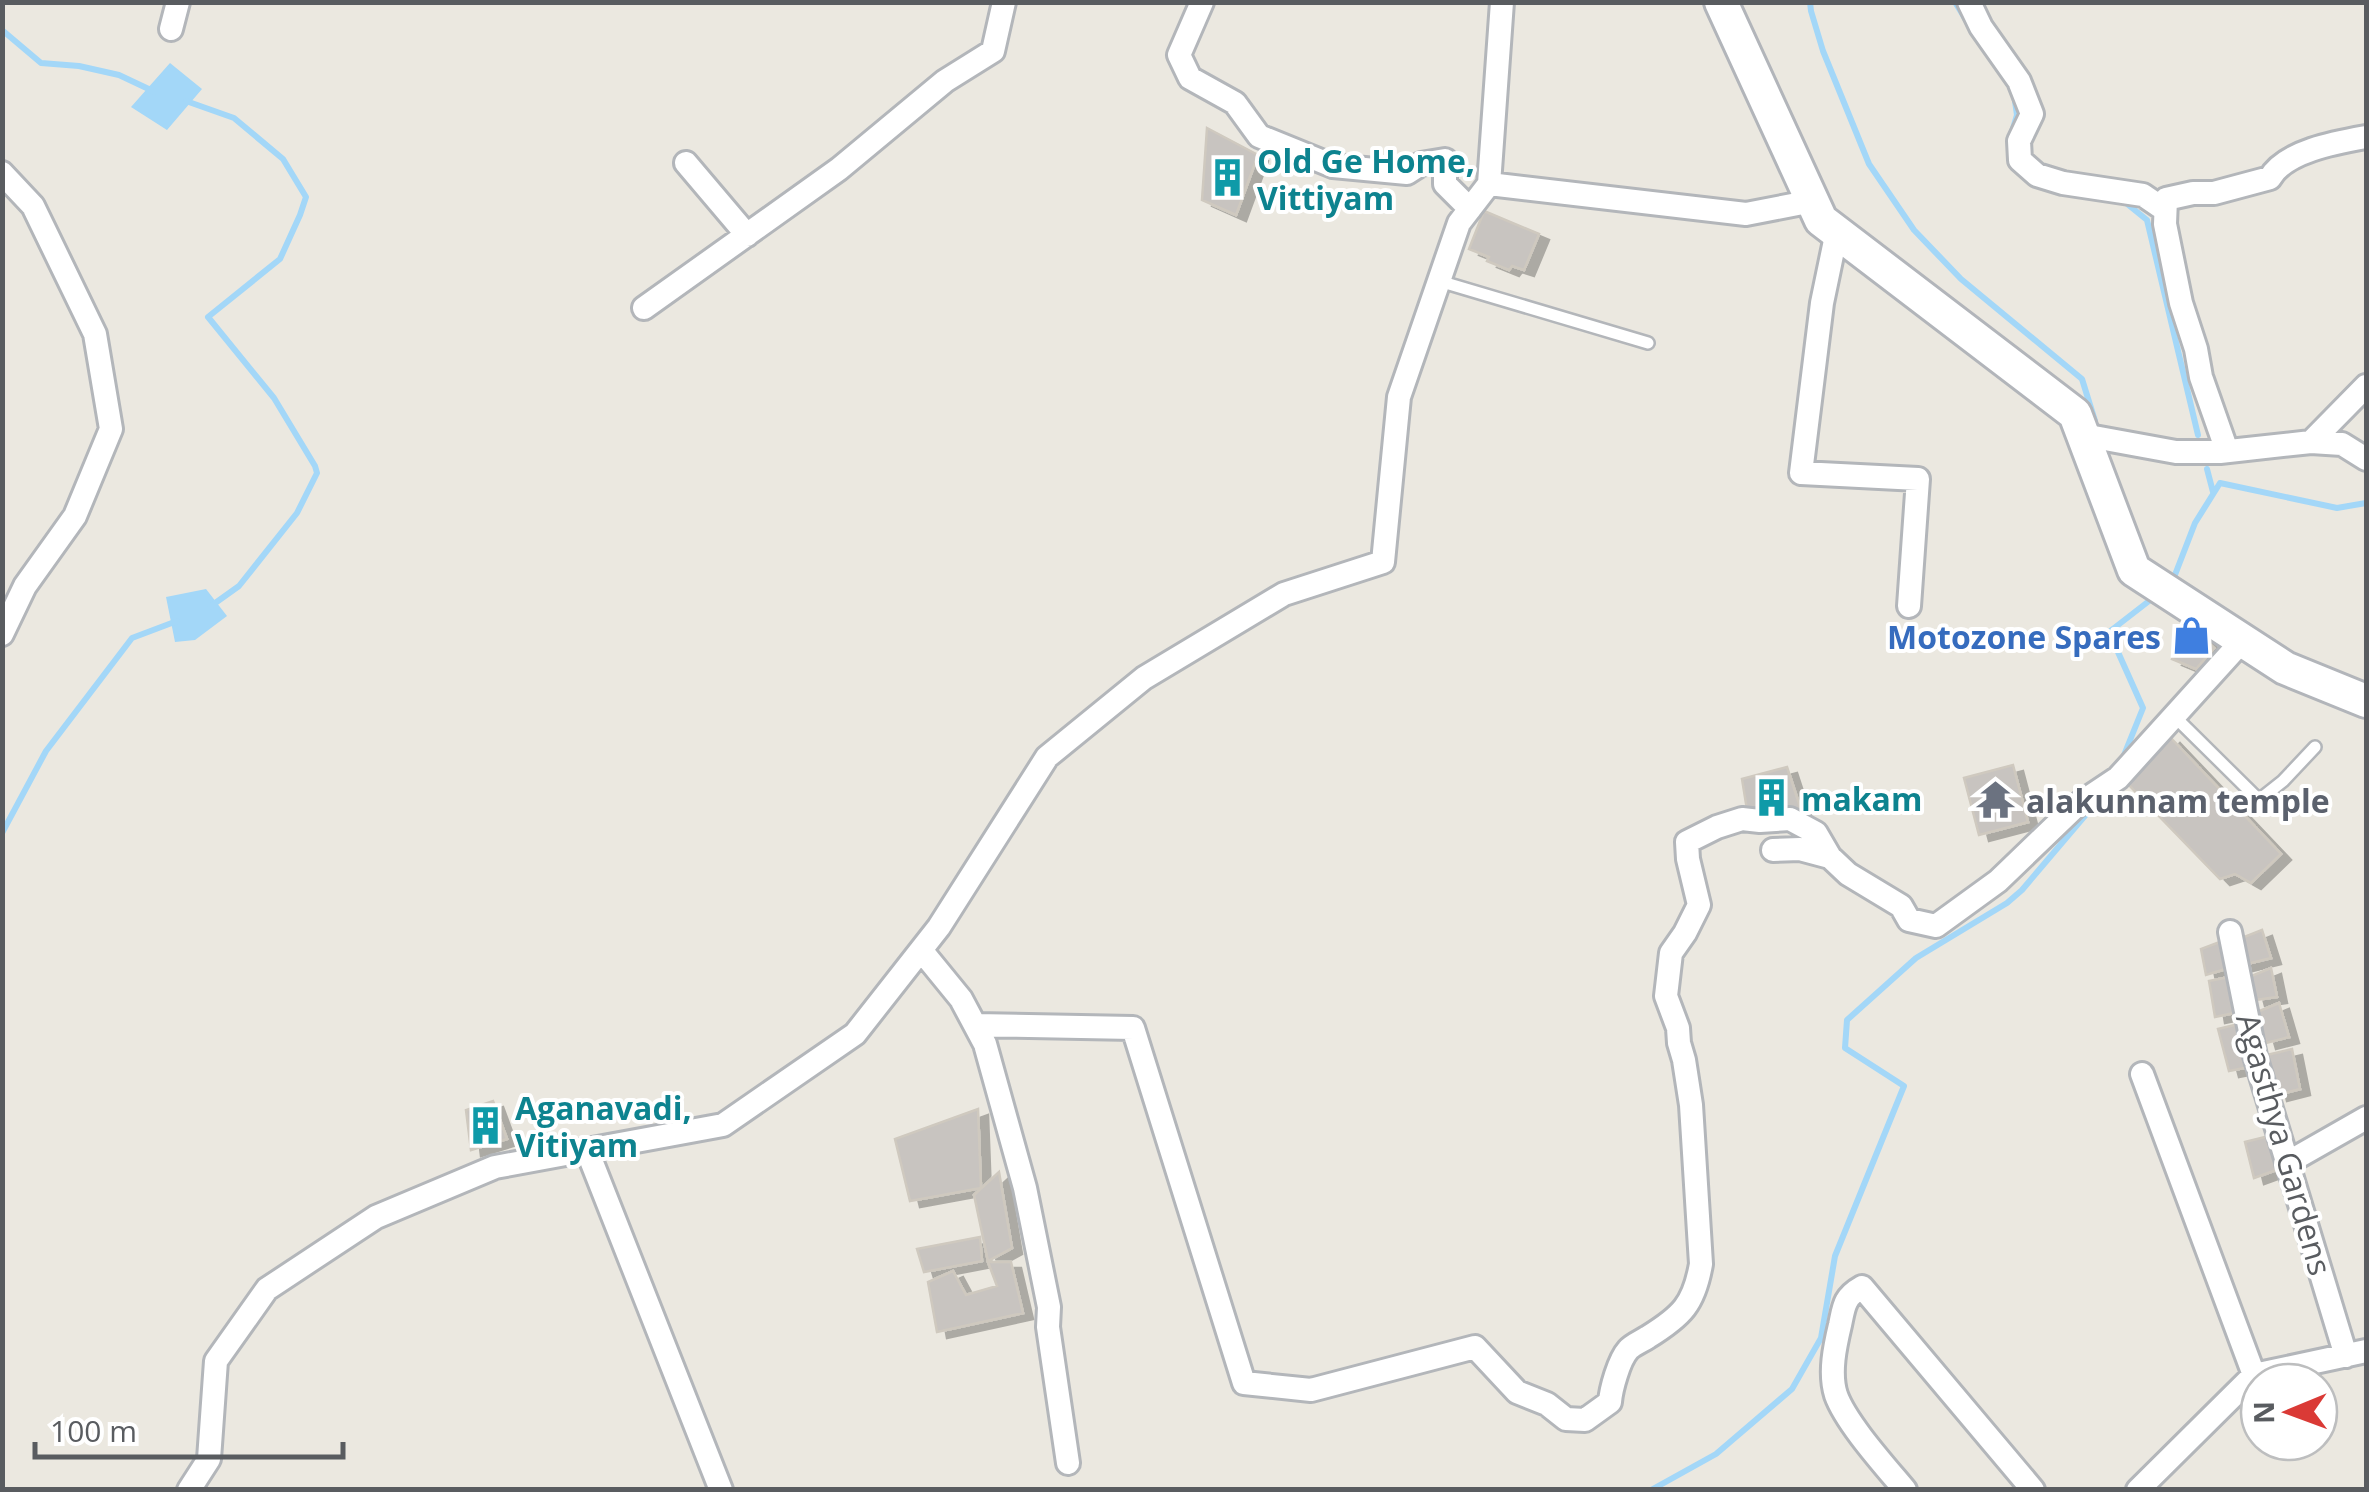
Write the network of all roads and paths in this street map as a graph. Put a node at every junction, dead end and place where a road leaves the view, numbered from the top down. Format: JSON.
{"nodes":[{"id":1,"x":178,"y":2,"type":"edge"},
{"id":2,"x":1004,"y":2,"type":"edge"},
{"id":3,"x":1202,"y":2,"type":"edge"},
{"id":4,"x":1502,"y":2,"type":"edge"},
{"id":5,"x":1721,"y":2,"type":"edge"},
{"id":6,"x":1969,"y":2,"type":"edge"},
{"id":7,"x":171,"y":29,"type":"dead end"},
{"id":8,"x":2366,"y":136,"type":"edge"},
{"id":9,"x":686,"y":164,"type":"dead end"},
{"id":10,"x":2,"y":173,"type":"edge"},
{"id":11,"x":1489,"y":184,"type":"junction"},
{"id":12,"x":1813,"y":201,"type":"junction"},
{"id":13,"x":1470,"y":209,"type":"junction"},
{"id":14,"x":2166,"y":210,"type":"junction"},
{"id":15,"x":1837,"y":231,"type":"junction"},
{"id":16,"x":746,"y":235,"type":"junction"},
{"id":17,"x":1439,"y":280,"type":"junction"},
{"id":18,"x":644,"y":308,"type":"dead end"},
{"id":19,"x":1648,"y":343,"type":"dead end"},
{"id":20,"x":2366,"y":386,"type":"edge"},
{"id":21,"x":2083,"y":435,"type":"junction"},
{"id":22,"x":2311,"y":442,"type":"junction"},
{"id":23,"x":2227,"y":451,"type":"junction"},
{"id":24,"x":2366,"y":459,"type":"edge"},
{"id":25,"x":1910,"y":606,"type":"dead end"},
{"id":26,"x":2,"y":634,"type":"edge"},
{"id":27,"x":2235,"y":648,"type":"junction"},
{"id":28,"x":2366,"y":702,"type":"edge"},
{"id":29,"x":2174,"y":716,"type":"junction"},
{"id":30,"x":2314,"y":747,"type":"dead end"},
{"id":31,"x":1773,"y":850,"type":"dead end"},
{"id":32,"x":1830,"y":857,"type":"junction"},
{"id":33,"x":2230,"y":932,"type":"dead end"},
{"id":34,"x":921,"y":950,"type":"junction"},
{"id":35,"x":980,"y":1034,"type":"junction"},
{"id":36,"x":2142,"y":1074,"type":"dead end"},
{"id":37,"x":2366,"y":1118,"type":"edge"},
{"id":38,"x":587,"y":1150,"type":"junction"},
{"id":39,"x":2288,"y":1163,"type":"junction"},
{"id":40,"x":2356,"y":1353,"type":"edge"},
{"id":41,"x":2249,"y":1362,"type":"edge"},
{"id":42,"x":2316,"y":1362,"type":"edge"},
{"id":43,"x":2239,"y":1391,"type":"edge"},
{"id":44,"x":1068,"y":1463,"type":"dead end"},
{"id":45,"x":189,"y":1490,"type":"edge"},
{"id":46,"x":722,"y":1490,"type":"edge"},
{"id":47,"x":1905,"y":1490,"type":"edge"},
{"id":48,"x":2032,"y":1490,"type":"edge"},
{"id":49,"x":2138,"y":1490,"type":"edge"}],
"edges":[{"from":1,"to":7,"type":"street"},
{"from":2,"to":16,"type":"street"},
{"from":3,"to":13,"type":"street"},
{"from":4,"to":11,"type":"street"},
{"from":5,"to":12,"type":"main road"},
{"from":6,"to":14,"type":"street"},
{"from":8,"to":14,"type":"street"},
{"from":9,"to":16,"type":"street"},
{"from":10,"to":26,"type":"street"},
{"from":11,"to":12,"type":"street"},
{"from":11,"to":13,"type":"street"},
{"from":12,"to":15,"type":"main road"},
{"from":13,"to":17,"type":"street"},
{"from":14,"to":23,"type":"street"},
{"from":15,"to":21,"type":"main road"},
{"from":15,"to":25,"type":"street"},
{"from":16,"to":18,"type":"street"},
{"from":17,"to":19,"type":"lane"},
{"from":17,"to":34,"type":"street"},
{"from":20,"to":22,"type":"street"},
{"from":21,"to":23,"type":"street"},
{"from":21,"to":27,"type":"main road"},
{"from":22,"to":23,"type":"street"},
{"from":22,"to":24,"type":"street"},
{"from":27,"to":28,"type":"main road"},
{"from":27,"to":29,"type":"street"},
{"from":29,"to":30,"type":"lane"},
{"from":29,"to":32,"type":"street"},
{"from":31,"to":32,"type":"street"},
{"from":32,"to":35,"type":"street"},
{"from":33,"to":39,"type":"street","name":"Agasthya Gardens"},
{"from":34,"to":35,"type":"street"},
{"from":34,"to":38,"type":"street"},
{"from":35,"to":44,"type":"street"},
{"from":36,"to":41,"type":"street"},
{"from":37,"to":39,"type":"street"},
{"from":38,"to":45,"type":"street"},
{"from":38,"to":46,"type":"street"},
{"from":39,"to":40,"type":"street","name":"Agasthya Gardens"},
{"from":40,"to":42,"type":"street"},
{"from":43,"to":49,"type":"street"},
{"from":47,"to":48,"type":"street"}]}
